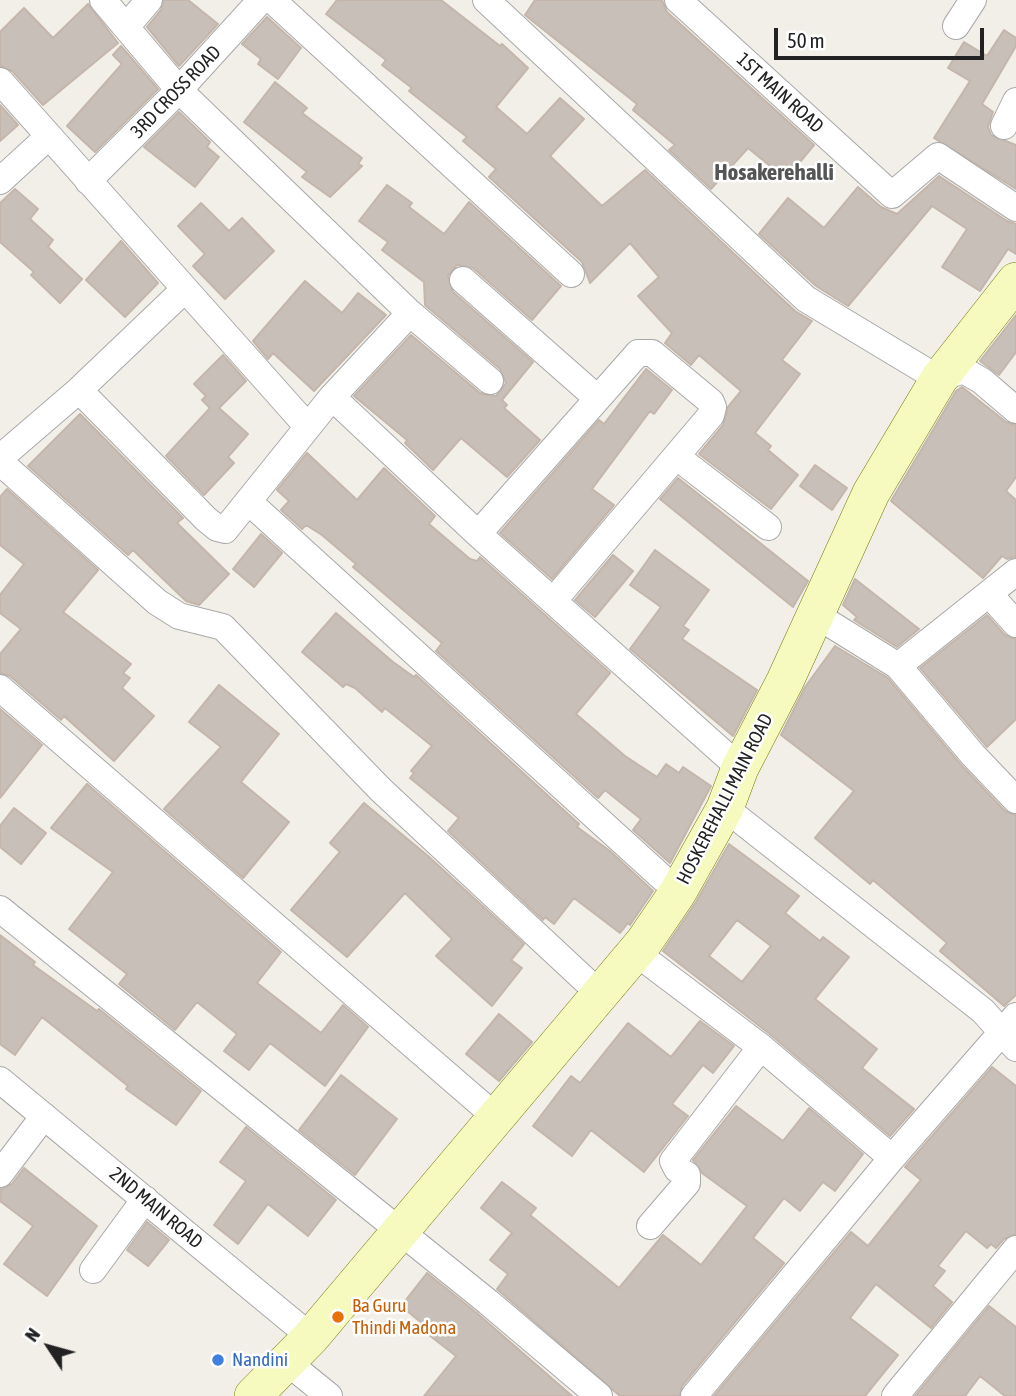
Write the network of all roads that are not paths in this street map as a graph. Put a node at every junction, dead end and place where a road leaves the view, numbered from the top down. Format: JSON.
{"nodes":[{"id":1,"x":103,"y":0,"type":"edge"},
{"id":2,"x":149,"y":0,"type":"edge"},
{"id":3,"x":261,"y":0,"type":"edge"},
{"id":4,"x":272,"y":0,"type":"edge"},
{"id":5,"x":485,"y":0,"type":"edge"},
{"id":6,"x":678,"y":0,"type":"edge"},
{"id":7,"x":973,"y":0,"type":"edge"},
{"id":8,"x":127,"y":26,"type":"junction"},
{"id":9,"x":956,"y":26,"type":"dead end"},
{"id":10,"x":0,"y":81,"type":"edge"},
{"id":11,"x":179,"y":90,"type":"junction"},
{"id":12,"x":1016,"y":101,"type":"edge"},
{"id":13,"x":1004,"y":126,"type":"dead end"},
{"id":14,"x":49,"y":136,"type":"junction"},
{"id":15,"x":0,"y":181,"type":"edge"},
{"id":16,"x":88,"y":181,"type":"junction"},
{"id":17,"x":1016,"y":208,"type":"edge"},
{"id":18,"x":571,"y":274,"type":"dead end"},
{"id":19,"x":463,"y":280,"type":"dead end"},
{"id":20,"x":1015,"y":284,"type":"edge"},
{"id":21,"x":184,"y":290,"type":"junction"},
{"id":22,"x":410,"y":313,"type":"junction"},
{"id":23,"x":939,"y":379,"type":"junction"},
{"id":24,"x":490,"y":381,"type":"dead end"},
{"id":25,"x":79,"y":390,"type":"junction"},
{"id":26,"x":332,"y":397,"type":"junction"},
{"id":27,"x":597,"y":398,"type":"junction"},
{"id":28,"x":1016,"y":410,"type":"edge"},
{"id":29,"x":309,"y":427,"type":"junction"},
{"id":30,"x":677,"y":457,"type":"junction"},
{"id":31,"x":0,"y":460,"type":"edge"},
{"id":32,"x":249,"y":502,"type":"junction"},
{"id":33,"x":768,"y":527,"type":"dead end"},
{"id":34,"x":478,"y":534,"type":"junction"},
{"id":35,"x":1016,"y":572,"type":"edge"},
{"id":36,"x":990,"y":594,"type":"junction"},
{"id":37,"x":554,"y":600,"type":"junction"},
{"id":38,"x":817,"y":615,"type":"junction"},
{"id":39,"x":1016,"y":624,"type":"edge"},
{"id":40,"x":898,"y":666,"type":"junction"},
{"id":41,"x":0,"y":688,"type":"edge"},
{"id":42,"x":740,"y":768,"type":"junction"},
{"id":43,"x":1016,"y":800,"type":"edge"},
{"id":44,"x":724,"y":808,"type":"junction"},
{"id":45,"x":678,"y":892,"type":"junction"},
{"id":46,"x":0,"y":909,"type":"edge"},
{"id":47,"x":635,"y":952,"type":"junction"},
{"id":48,"x":600,"y":995,"type":"junction"},
{"id":49,"x":1011,"y":1032,"type":"edge"},
{"id":50,"x":761,"y":1047,"type":"junction"},
{"id":51,"x":0,"y":1080,"type":"edge"},
{"id":52,"x":44,"y":1116,"type":"junction"},
{"id":53,"x":496,"y":1117,"type":"junction"},
{"id":54,"x":892,"y":1158,"type":"junction"},
{"id":55,"x":0,"y":1174,"type":"edge"},
{"id":56,"x":145,"y":1199,"type":"junction"},
{"id":57,"x":650,"y":1226,"type":"dead end"},
{"id":58,"x":398,"y":1231,"type":"junction"},
{"id":59,"x":1016,"y":1249,"type":"edge"},
{"id":60,"x":93,"y":1270,"type":"dead end"},
{"id":61,"x":299,"y":1349,"type":"junction"},
{"id":62,"x":253,"y":1396,"type":"edge"},
{"id":63,"x":329,"y":1396,"type":"edge"},
{"id":64,"x":599,"y":1396,"type":"edge"},
{"id":65,"x":694,"y":1396,"type":"edge"},
{"id":66,"x":895,"y":1396,"type":"edge"}],
"edges":[{"from":1,"to":8,"type":"street"},
{"from":2,"to":8,"type":"street"},
{"from":3,"to":11,"type":"street","name":"3RD CROSS ROAD"},
{"from":4,"to":18,"type":"street"},
{"from":5,"to":23,"type":"street"},
{"from":6,"to":17,"type":"street","name":"1ST MAIN ROAD"},
{"from":7,"to":9,"type":"street"},
{"from":8,"to":11,"type":"street"},
{"from":10,"to":14,"type":"street"},
{"from":11,"to":16,"type":"street","name":"3RD CROSS ROAD"},
{"from":11,"to":22,"type":"street"},
{"from":12,"to":13,"type":"street"},
{"from":14,"to":15,"type":"street"},
{"from":14,"to":16,"type":"street"},
{"from":16,"to":21,"type":"street"},
{"from":19,"to":27,"type":"street"},
{"from":20,"to":23,"type":"street","name":"HOSKEREHALLI MAIN ROAD"},
{"from":21,"to":25,"type":"street"},
{"from":21,"to":29,"type":"street"},
{"from":22,"to":24,"type":"street"},
{"from":22,"to":26,"type":"street"},
{"from":23,"to":28,"type":"street"},
{"from":23,"to":38,"type":"street","name":"HOSKEREHALLI MAIN ROAD"},
{"from":25,"to":31,"type":"street"},
{"from":25,"to":32,"type":"street"},
{"from":26,"to":29,"type":"street"},
{"from":26,"to":34,"type":"street"},
{"from":27,"to":30,"type":"street"},
{"from":27,"to":34,"type":"street"},
{"from":29,"to":32,"type":"street"},
{"from":30,"to":33,"type":"street"},
{"from":30,"to":37,"type":"street"},
{"from":31,"to":48,"type":"street"},
{"from":32,"to":45,"type":"street"},
{"from":34,"to":37,"type":"street"},
{"from":35,"to":36,"type":"street"},
{"from":36,"to":39,"type":"street"},
{"from":36,"to":40,"type":"street"},
{"from":37,"to":42,"type":"street"},
{"from":38,"to":40,"type":"street"},
{"from":38,"to":42,"type":"street","name":"HOSKEREHALLI MAIN ROAD"},
{"from":40,"to":43,"type":"street"},
{"from":41,"to":53,"type":"street"},
{"from":42,"to":44,"type":"street","name":"HOSKEREHALLI MAIN ROAD"},
{"from":44,"to":45,"type":"street","name":"HOSKEREHALLI MAIN ROAD"},
{"from":44,"to":49,"type":"street"},
{"from":45,"to":47,"type":"street","name":"HOSKEREHALLI MAIN ROAD"},
{"from":46,"to":58,"type":"street"},
{"from":47,"to":48,"type":"street","name":"HOSKEREHALLI MAIN ROAD"},
{"from":47,"to":50,"type":"street"},
{"from":48,"to":53,"type":"street","name":"HOSKEREHALLI MAIN ROAD"},
{"from":49,"to":54,"type":"street"},
{"from":50,"to":54,"type":"street"},
{"from":50,"to":57,"type":"street"},
{"from":51,"to":52,"type":"street","name":"2ND MAIN ROAD"},
{"from":52,"to":55,"type":"street"},
{"from":52,"to":56,"type":"street","name":"2ND MAIN ROAD"},
{"from":53,"to":58,"type":"street","name":"HOSKEREHALLI MAIN ROAD"},
{"from":54,"to":65,"type":"street"},
{"from":56,"to":60,"type":"street"},
{"from":56,"to":61,"type":"street","name":"2ND MAIN ROAD"},
{"from":58,"to":61,"type":"street","name":"HOSKEREHALLI MAIN ROAD"},
{"from":58,"to":64,"type":"street"},
{"from":59,"to":66,"type":"street"},
{"from":61,"to":62,"type":"street","name":"HOSKEREHALLI MAIN ROAD"},
{"from":61,"to":63,"type":"street","name":"2ND MAIN ROAD"}]}
